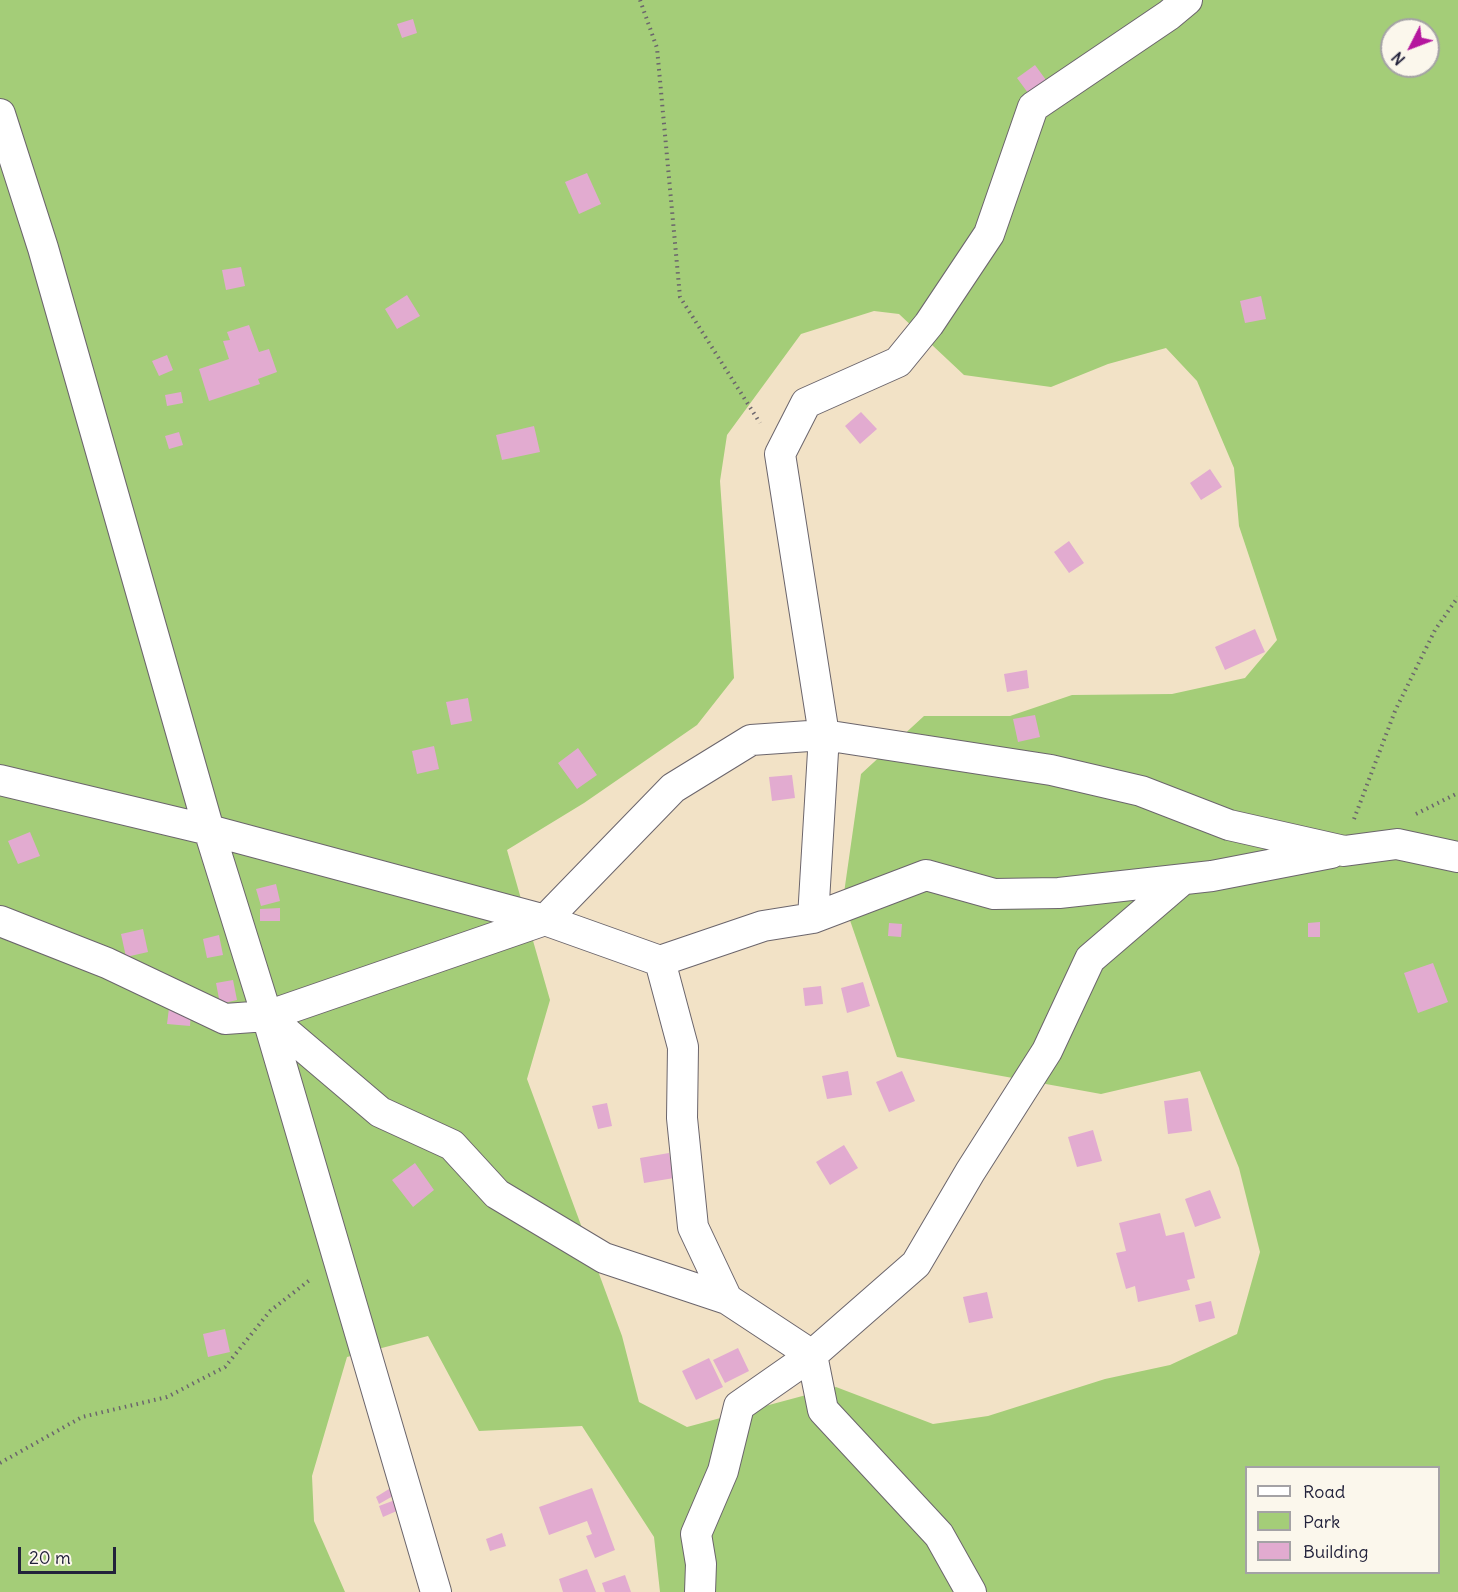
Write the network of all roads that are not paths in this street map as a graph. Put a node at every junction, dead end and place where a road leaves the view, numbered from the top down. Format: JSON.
{"nodes":[{"id":1,"x":1187,"y":0,"type":"edge"},
{"id":2,"x":0,"y":114,"type":"edge"},
{"id":3,"x":824,"y":735,"type":"junction"},
{"id":4,"x":0,"y":780,"type":"edge"},
{"id":5,"x":209,"y":830,"type":"junction"},
{"id":6,"x":1344,"y":851,"type":"junction"},
{"id":7,"x":1458,"y":857,"type":"edge"},
{"id":8,"x":1182,"y":880,"type":"junction"},
{"id":9,"x":813,"y":918,"type":"junction"},
{"id":10,"x":545,"y":920,"type":"junction"},
{"id":11,"x":0,"y":921,"type":"edge"},
{"id":12,"x":660,"y":962,"type":"junction"},
{"id":13,"x":267,"y":1016,"type":"junction"},
{"id":14,"x":727,"y":1299,"type":"junction"},
{"id":15,"x":812,"y":1355,"type":"junction"},
{"id":16,"x":436,"y":1592,"type":"edge"},
{"id":17,"x":700,"y":1592,"type":"edge"},
{"id":18,"x":971,"y":1592,"type":"edge"}],
"edges":[{"from":1,"to":3,"type":"street"},
{"from":2,"to":5,"type":"street"},
{"from":3,"to":6,"type":"street"},
{"from":3,"to":9,"type":"street"},
{"from":3,"to":10,"type":"street"},
{"from":4,"to":5,"type":"street"},
{"from":5,"to":10,"type":"street"},
{"from":5,"to":13,"type":"street"},
{"from":6,"to":7,"type":"street"},
{"from":6,"to":8,"type":"street"},
{"from":8,"to":9,"type":"street"},
{"from":8,"to":15,"type":"street"},
{"from":9,"to":12,"type":"street"},
{"from":10,"to":12,"type":"street"},
{"from":10,"to":13,"type":"street"},
{"from":11,"to":13,"type":"street"},
{"from":12,"to":14,"type":"street"},
{"from":13,"to":14,"type":"street"},
{"from":13,"to":16,"type":"street"},
{"from":14,"to":15,"type":"street"},
{"from":15,"to":17,"type":"street"},
{"from":15,"to":18,"type":"street"}]}
